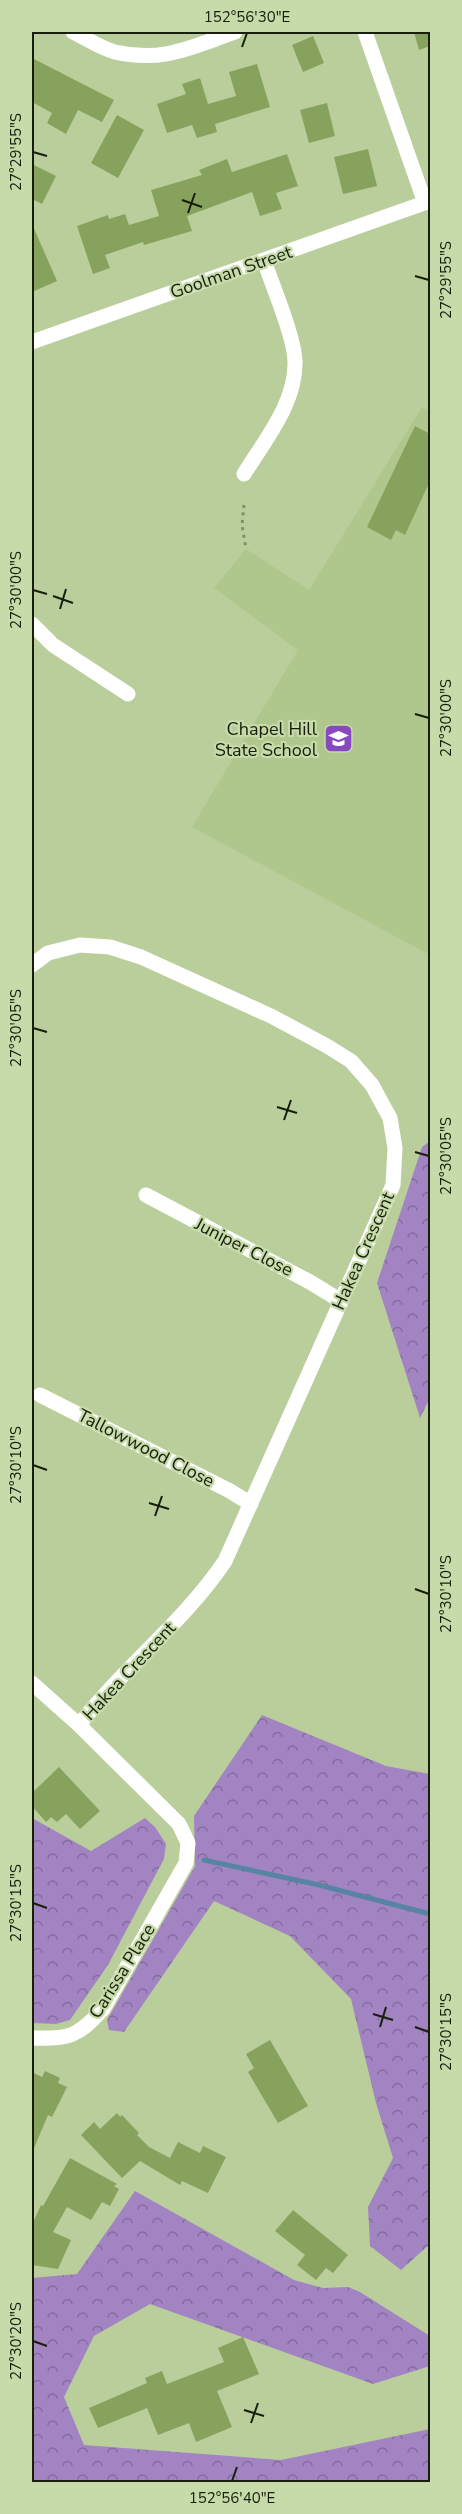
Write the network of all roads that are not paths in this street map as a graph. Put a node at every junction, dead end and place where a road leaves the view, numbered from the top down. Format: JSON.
{"nodes":[{"id":1,"x":73,"y":32,"type":"edge"},
{"id":2,"x":235,"y":32,"type":"edge"},
{"id":3,"x":365,"y":32,"type":"edge"},
{"id":4,"x":428,"y":202,"type":"edge"},
{"id":5,"x":264,"y":260,"type":"junction"},
{"id":6,"x":32,"y":342,"type":"edge"},
{"id":7,"x":244,"y":474,"type":"dead end"},
{"id":8,"x":32,"y":624,"type":"edge"},
{"id":9,"x":128,"y":694,"type":"dead end"},
{"id":10,"x":32,"y":965,"type":"edge"},
{"id":11,"x":146,"y":1195,"type":"dead end"},
{"id":12,"x":341,"y":1301,"type":"junction"},
{"id":13,"x":40,"y":1395,"type":"dead end"},
{"id":14,"x":250,"y":1504,"type":"junction"},
{"id":15,"x":32,"y":1683,"type":"edge"},
{"id":16,"x":80,"y":1725,"type":"junction"},
{"id":17,"x":32,"y":2038,"type":"edge"}],
"edges":[{"from":1,"to":2,"type":"street"},
{"from":3,"to":4,"type":"street"},
{"from":4,"to":5,"type":"street","name":"Goolman Street"},
{"from":5,"to":6,"type":"street","name":"Goolman Street"},
{"from":5,"to":7,"type":"street"},
{"from":8,"to":9,"type":"street"},
{"from":10,"to":12,"type":"street","name":"Hakea Crescent"},
{"from":11,"to":12,"type":"street","name":"Juniper Close"},
{"from":12,"to":14,"type":"street","name":"Hakea Crescent"},
{"from":13,"to":14,"type":"street","name":"Tallowwood Close"},
{"from":14,"to":16,"type":"street","name":"Hakea Crescent"},
{"from":15,"to":16,"type":"street"},
{"from":16,"to":17,"type":"street","name":"Carissa Place"}]}
